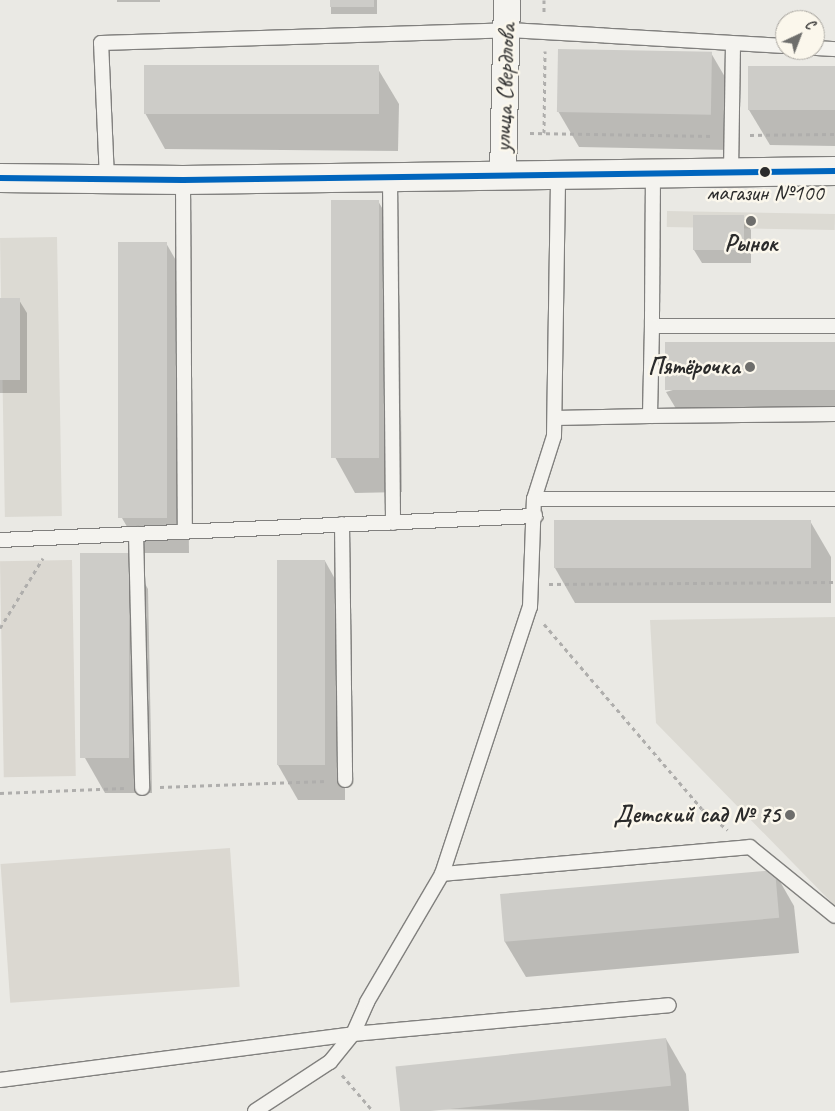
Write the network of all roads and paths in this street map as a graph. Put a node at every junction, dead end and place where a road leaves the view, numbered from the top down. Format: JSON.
{"nodes":[{"id":1,"x":507,"y":0,"type":"edge"},
{"id":2,"x":544,"y":0,"type":"edge"},
{"id":3,"x":508,"y":30,"type":"junction"},
{"id":4,"x":545,"y":32,"type":"junction"},
{"id":5,"x":732,"y":44,"type":"junction"},
{"id":6,"x":775,"y":46,"type":"edge"},
{"id":7,"x":504,"y":132,"type":"junction"},
{"id":8,"x":544,"y":133,"type":"junction"},
{"id":9,"x":835,"y":134,"type":"edge"},
{"id":10,"x":732,"y":136,"type":"junction"},
{"id":11,"x":835,"y":171,"type":"edge"},
{"id":12,"x":731,"y":172,"type":"junction"},
{"id":13,"x":653,"y":173,"type":"junction"},
{"id":14,"x":558,"y":175,"type":"junction"},
{"id":15,"x":503,"y":176,"type":"junction"},
{"id":16,"x":0,"y":178,"type":"edge"},
{"id":17,"x":390,"y":178,"type":"junction"},
{"id":18,"x":107,"y":179,"type":"junction"},
{"id":19,"x":183,"y":180,"type":"junction"},
{"id":20,"x":652,"y":326,"type":"junction"},
{"id":21,"x":835,"y":326,"type":"edge"},
{"id":22,"x":835,"y":414,"type":"edge"},
{"id":23,"x":650,"y":416,"type":"junction"},
{"id":24,"x":555,"y":418,"type":"junction"},
{"id":25,"x":534,"y":499,"type":"junction"},
{"id":26,"x":835,"y":499,"type":"edge"},
{"id":27,"x":535,"y":516,"type":"junction"},
{"id":28,"x":393,"y":523,"type":"junction"},
{"id":29,"x":342,"y":524,"type":"junction"},
{"id":30,"x":185,"y":530,"type":"junction"},
{"id":31,"x":136,"y":534,"type":"junction"},
{"id":32,"x":55,"y":538,"type":"junction"},
{"id":33,"x":0,"y":540,"type":"edge"},
{"id":34,"x":835,"y":582,"type":"edge"},
{"id":35,"x":531,"y":584,"type":"junction"},
{"id":36,"x":530,"y":607,"type":"junction"},
{"id":37,"x":0,"y":628,"type":"edge"},
{"id":38,"x":345,"y":780,"type":"joint"},
{"id":39,"x":142,"y":788,"type":"junction"},
{"id":40,"x":0,"y":793,"type":"edge"},
{"id":41,"x":750,"y":848,"type":"junction"},
{"id":42,"x":442,"y":874,"type":"junction"},
{"id":43,"x":835,"y":916,"type":"edge"},
{"id":44,"x":669,"y":1005,"type":"dead end"},
{"id":45,"x":353,"y":1034,"type":"junction"},
{"id":46,"x":330,"y":1062,"type":"junction"},
{"id":47,"x":0,"y":1080,"type":"edge"},
{"id":48,"x":255,"y":1111,"type":"edge"},
{"id":49,"x":373,"y":1111,"type":"edge"}],
"edges":[{"from":1,"to":3,"type":"street","name":"улица Свердлова"},
{"from":2,"to":4,"type":"path"},
{"from":3,"to":4,"type":"lane"},
{"from":3,"to":7,"type":"street","name":"улица Свердлова"},
{"from":3,"to":18,"type":"lane"},
{"from":4,"to":5,"type":"lane"},
{"from":4,"to":8,"type":"path"},
{"from":5,"to":6,"type":"lane"},
{"from":5,"to":10,"type":"lane"},
{"from":7,"to":8,"type":"path"},
{"from":7,"to":15,"type":"street","name":"улица Свердлова"},
{"from":8,"to":10,"type":"path"},
{"from":9,"to":10,"type":"path"},
{"from":10,"to":12,"type":"lane"},
{"from":11,"to":12,"type":"main road"},
{"from":12,"to":13,"type":"main road"},
{"from":13,"to":14,"type":"main road"},
{"from":13,"to":20,"type":"lane"},
{"from":14,"to":15,"type":"main road"},
{"from":14,"to":24,"type":"lane"},
{"from":15,"to":17,"type":"main road"},
{"from":16,"to":18,"type":"main road"},
{"from":17,"to":19,"type":"main road"},
{"from":17,"to":28,"type":"lane"},
{"from":18,"to":19,"type":"main road"},
{"from":19,"to":30,"type":"lane"},
{"from":20,"to":21,"type":"lane"},
{"from":20,"to":23,"type":"lane"},
{"from":22,"to":23,"type":"lane"},
{"from":23,"to":24,"type":"lane"},
{"from":24,"to":25,"type":"lane"},
{"from":25,"to":26,"type":"lane"},
{"from":25,"to":27,"type":"lane"},
{"from":27,"to":28,"type":"lane"},
{"from":27,"to":35,"type":"lane"},
{"from":28,"to":29,"type":"lane"},
{"from":29,"to":30,"type":"lane"},
{"from":29,"to":38,"type":"lane"},
{"from":30,"to":31,"type":"lane"},
{"from":31,"to":32,"type":"lane"},
{"from":31,"to":39,"type":"lane"},
{"from":32,"to":33,"type":"lane"},
{"from":32,"to":37,"type":"path"},
{"from":34,"to":35,"type":"path"},
{"from":35,"to":36,"type":"lane"},
{"from":36,"to":41,"type":"path"},
{"from":36,"to":42,"type":"lane"},
{"from":38,"to":39,"type":"path"},
{"from":39,"to":40,"type":"path"},
{"from":41,"to":42,"type":"lane"},
{"from":41,"to":43,"type":"lane"},
{"from":42,"to":45,"type":"lane"},
{"from":44,"to":45,"type":"lane"},
{"from":45,"to":46,"type":"lane"},
{"from":45,"to":47,"type":"lane"},
{"from":46,"to":48,"type":"lane"},
{"from":46,"to":49,"type":"path"}]}
